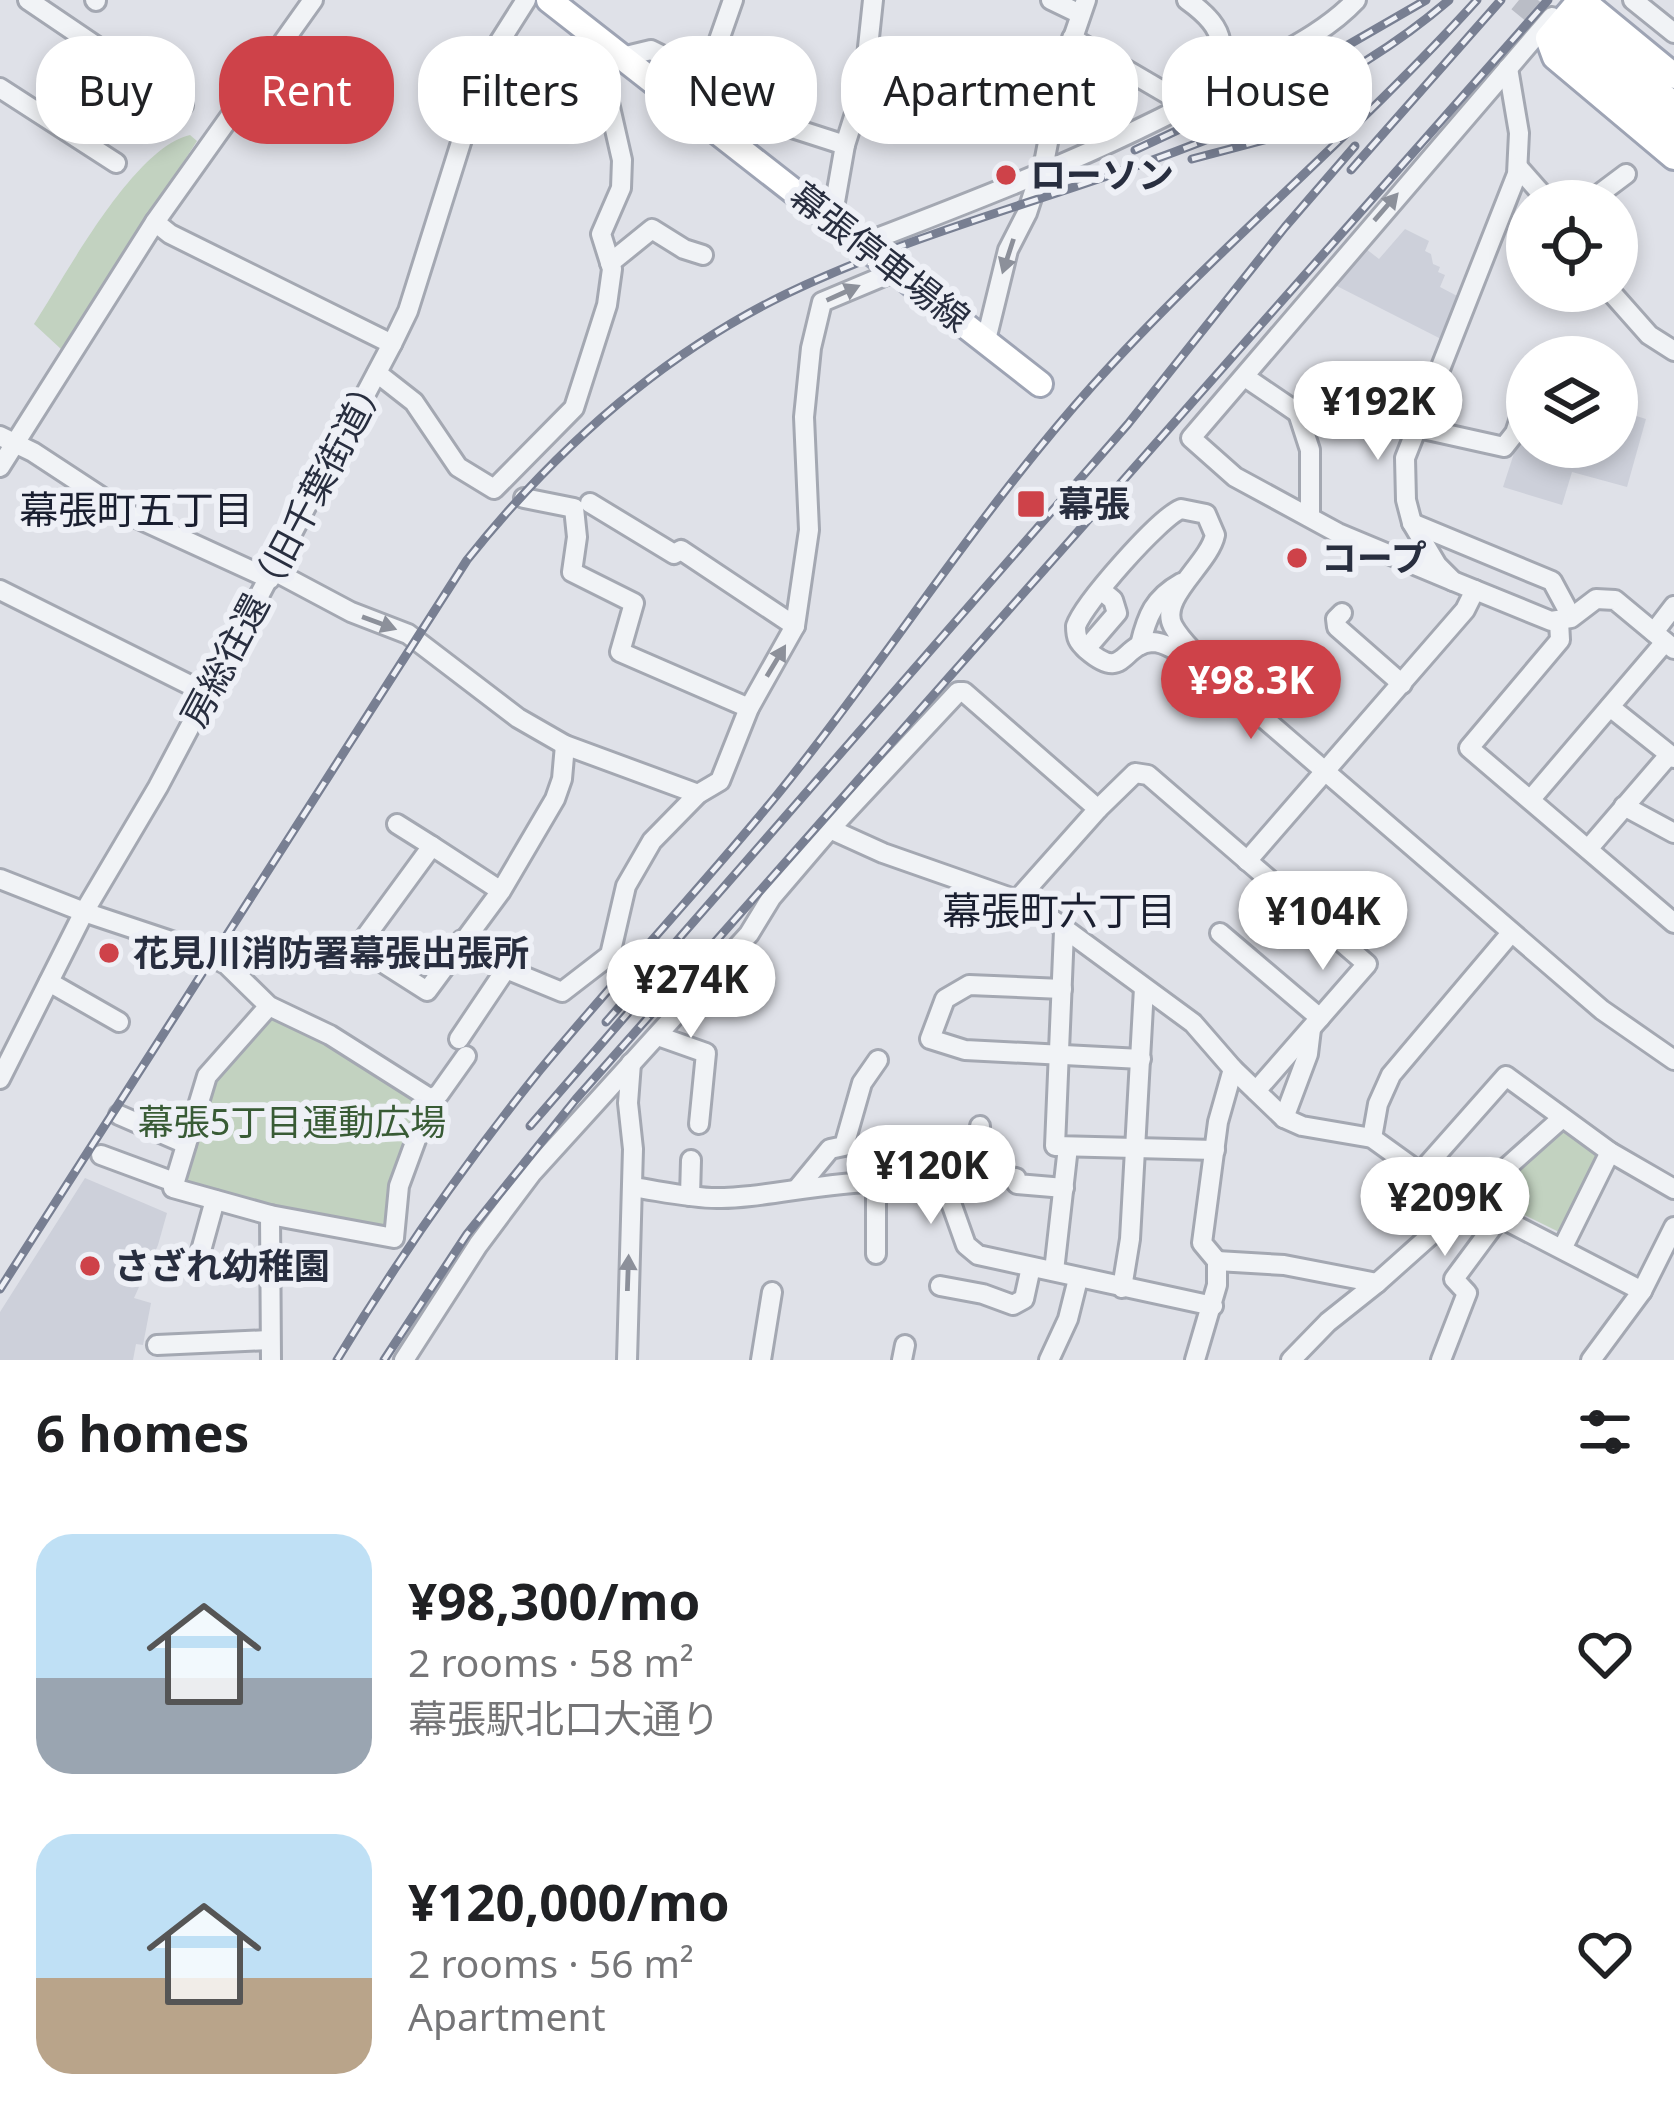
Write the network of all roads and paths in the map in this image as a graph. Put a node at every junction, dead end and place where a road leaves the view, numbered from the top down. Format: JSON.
{"nodes":[{"id":1,"x":28,"y":0,"type":"edge"},
{"id":2,"x":313,"y":0,"type":"edge"},
{"id":3,"x":526,"y":0,"type":"edge"},
{"id":4,"x":549,"y":0,"type":"edge"},
{"id":5,"x":733,"y":0,"type":"edge"},
{"id":6,"x":873,"y":0,"type":"edge"},
{"id":7,"x":1051,"y":0,"type":"edge"},
{"id":8,"x":1186,"y":0,"type":"edge"},
{"id":9,"x":1356,"y":0,"type":"edge"},
{"id":10,"x":1633,"y":0,"type":"edge"},
{"id":11,"x":1083,"y":7,"type":"edge"},
{"id":12,"x":1568,"y":19,"type":"edge"},
{"id":13,"x":1674,"y":34,"type":"edge"},
{"id":14,"x":81,"y":36,"type":"edge"},
{"id":15,"x":595,"y":36,"type":"edge"},
{"id":16,"x":720,"y":36,"type":"edge"},
{"id":17,"x":1073,"y":36,"type":"edge"},
{"id":18,"x":1220,"y":36,"type":"edge"},
{"id":19,"x":1308,"y":36,"type":"edge"},
{"id":20,"x":621,"y":56,"type":"edge"},
{"id":21,"x":1508,"y":68,"type":"junction"},
{"id":22,"x":1674,"y":76,"type":"edge"},
{"id":23,"x":0,"y":88,"type":"edge"},
{"id":24,"x":1674,"y":105,"type":"edge"},
{"id":25,"x":1162,"y":121,"type":"edge"},
{"id":26,"x":1674,"y":130,"type":"edge"},
{"id":27,"x":817,"y":136,"type":"edge"},
{"id":28,"x":618,"y":144,"type":"edge"},
{"id":29,"x":1047,"y":144,"type":"edge"},
{"id":30,"x":845,"y":145,"type":"junction"},
{"id":31,"x":1674,"y":157,"type":"edge"},
{"id":32,"x":116,"y":163,"type":"dead end"},
{"id":33,"x":1518,"y":167,"type":"junction"},
{"id":34,"x":1626,"y":174,"type":"dead end"},
{"id":35,"x":1040,"y":175,"type":"junction"},
{"id":36,"x":1529,"y":180,"type":"edge"},
{"id":37,"x":1618,"y":180,"type":"edge"},
{"id":38,"x":832,"y":218,"type":"junction"},
{"id":39,"x":155,"y":222,"type":"junction"},
{"id":40,"x":864,"y":243,"type":"junction"},
{"id":41,"x":703,"y":255,"type":"dead end"},
{"id":42,"x":610,"y":263,"type":"junction"},
{"id":43,"x":896,"y":271,"type":"junction"},
{"id":44,"x":1629,"y":312,"type":"edge"},
{"id":45,"x":986,"y":340,"type":"junction"},
{"id":46,"x":392,"y":344,"type":"junction"},
{"id":47,"x":1674,"y":351,"type":"edge"},
{"id":48,"x":377,"y":373,"type":"junction"},
{"id":49,"x":1245,"y":376,"type":"junction"},
{"id":50,"x":1040,"y":384,"type":"dead end"},
{"id":51,"x":1298,"y":413,"type":"junction"},
{"id":52,"x":1417,"y":422,"type":"junction"},
{"id":53,"x":8,"y":440,"type":"edge"},
{"id":54,"x":1506,"y":444,"type":"edge"},
{"id":55,"x":0,"y":467,"type":"edge"},
{"id":56,"x":524,"y":498,"type":"dead end"},
{"id":57,"x":590,"y":503,"type":"dead end"},
{"id":58,"x":1310,"y":516,"type":"junction"},
{"id":59,"x":1412,"y":523,"type":"junction"},
{"id":60,"x":272,"y":575,"type":"junction"},
{"id":61,"x":1190,"y":578,"type":"junction"},
{"id":62,"x":1453,"y":581,"type":"junction"},
{"id":63,"x":0,"y":590,"type":"edge"},
{"id":64,"x":1101,"y":590,"type":"junction"},
{"id":65,"x":1474,"y":590,"type":"junction"},
{"id":66,"x":1674,"y":606,"type":"edge"},
{"id":67,"x":1342,"y":613,"type":"dead end"},
{"id":68,"x":1563,"y":614,"type":"junction"},
{"id":69,"x":795,"y":626,"type":"junction"},
{"id":70,"x":1664,"y":641,"type":"edge"},
{"id":71,"x":1140,"y":645,"type":"junction"},
{"id":72,"x":1086,"y":650,"type":"junction"},
{"id":73,"x":1210,"y":671,"type":"junction"},
{"id":74,"x":1402,"y":684,"type":"junction"},
{"id":75,"x":208,"y":694,"type":"junction"},
{"id":76,"x":1610,"y":707,"type":"junction"},
{"id":77,"x":749,"y":708,"type":"junction"},
{"id":78,"x":565,"y":745,"type":"junction"},
{"id":79,"x":1672,"y":756,"type":"edge"},
{"id":80,"x":1327,"y":770,"type":"junction"},
{"id":81,"x":698,"y":794,"type":"junction"},
{"id":82,"x":1531,"y":800,"type":"junction"},
{"id":83,"x":1624,"y":806,"type":"junction"},
{"id":84,"x":1098,"y":809,"type":"junction"},
{"id":85,"x":397,"y":824,"type":"dead end"},
{"id":86,"x":830,"y":830,"type":"junction"},
{"id":87,"x":1674,"y":833,"type":"edge"},
{"id":88,"x":432,"y":847,"type":"junction"},
{"id":89,"x":1588,"y":849,"type":"junction"},
{"id":90,"x":1247,"y":862,"type":"junction"},
{"id":91,"x":0,"y":879,"type":"edge"},
{"id":92,"x":501,"y":891,"type":"junction"},
{"id":93,"x":1017,"y":899,"type":"junction"},
{"id":94,"x":84,"y":912,"type":"junction"},
{"id":95,"x":1674,"y":923,"type":"edge"},
{"id":96,"x":1064,"y":932,"type":"junction"},
{"id":97,"x":1511,"y":933,"type":"junction"},
{"id":98,"x":1220,"y":934,"type":"dead end"},
{"id":99,"x":462,"y":940,"type":"junction"},
{"id":100,"x":506,"y":969,"type":"junction"},
{"id":101,"x":49,"y":982,"type":"junction"},
{"id":102,"x":1144,"y":988,"type":"junction"},
{"id":103,"x":1062,"y":989,"type":"junction"},
{"id":104,"x":268,"y":1006,"type":"junction"},
{"id":105,"x":118,"y":1022,"type":"dead end"},
{"id":106,"x":1316,"y":1023,"type":"junction"},
{"id":107,"x":658,"y":1036,"type":"junction"},
{"id":108,"x":1059,"y":1053,"type":"junction"},
{"id":109,"x":1142,"y":1058,"type":"junction"},
{"id":110,"x":878,"y":1060,"type":"dead end"},
{"id":111,"x":1674,"y":1060,"type":"edge"},
{"id":112,"x":631,"y":1063,"type":"junction"},
{"id":113,"x":1233,"y":1069,"type":"junction"},
{"id":114,"x":0,"y":1079,"type":"edge"},
{"id":115,"x":1256,"y":1091,"type":"junction"},
{"id":116,"x":431,"y":1099,"type":"junction"},
{"id":117,"x":119,"y":1115,"type":"dead end"},
{"id":118,"x":1283,"y":1118,"type":"junction"},
{"id":119,"x":1561,"y":1119,"type":"junction"},
{"id":120,"x":699,"y":1124,"type":"dead end"},
{"id":121,"x":980,"y":1126,"type":"dead end"},
{"id":122,"x":1372,"y":1138,"type":"junction"},
{"id":123,"x":186,"y":1144,"type":"junction"},
{"id":124,"x":1068,"y":1147,"type":"junction"},
{"id":125,"x":1135,"y":1148,"type":"junction"},
{"id":126,"x":1215,"y":1150,"type":"junction"},
{"id":127,"x":1610,"y":1152,"type":"junction"},
{"id":128,"x":100,"y":1155,"type":"dead end"},
{"id":129,"x":691,"y":1160,"type":"dead end"},
{"id":130,"x":1421,"y":1172,"type":"junction"},
{"id":131,"x":876,"y":1183,"type":"junction"},
{"id":132,"x":173,"y":1185,"type":"junction"},
{"id":133,"x":632,"y":1187,"type":"junction"},
{"id":134,"x":1064,"y":1188,"type":"junction"},
{"id":135,"x":797,"y":1189,"type":"junction"},
{"id":136,"x":1674,"y":1189,"type":"edge"},
{"id":137,"x":690,"y":1196,"type":"junction"},
{"id":138,"x":215,"y":1200,"type":"junction"},
{"id":139,"x":1465,"y":1205,"type":"junction"},
{"id":140,"x":165,"y":1211,"type":"dead end"},
{"id":141,"x":270,"y":1215,"type":"junction"},
{"id":142,"x":1500,"y":1217,"type":"junction"},
{"id":143,"x":1674,"y":1227,"type":"edge"},
{"id":144,"x":1563,"y":1247,"type":"junction"},
{"id":145,"x":876,"y":1254,"type":"dead end"},
{"id":146,"x":1217,"y":1262,"type":"junction"},
{"id":147,"x":1031,"y":1267,"type":"junction"},
{"id":148,"x":214,"y":1271,"type":"dead end"},
{"id":149,"x":1054,"y":1271,"type":"junction"},
{"id":150,"x":1078,"y":1279,"type":"junction"},
{"id":151,"x":1377,"y":1283,"type":"junction"},
{"id":152,"x":940,"y":1286,"type":"dead end"},
{"id":153,"x":1122,"y":1288,"type":"junction"},
{"id":154,"x":1642,"y":1291,"type":"junction"},
{"id":155,"x":772,"y":1292,"type":"dead end"},
{"id":156,"x":1213,"y":1306,"type":"junction"},
{"id":157,"x":157,"y":1345,"type":"dead end"},
{"id":158,"x":270,"y":1350,"type":"edge"},
{"id":159,"x":404,"y":1360,"type":"edge"},
{"id":160,"x":627,"y":1360,"type":"edge"},
{"id":161,"x":761,"y":1360,"type":"edge"},
{"id":162,"x":1049,"y":1360,"type":"edge"},
{"id":163,"x":1195,"y":1360,"type":"edge"},
{"id":164,"x":1291,"y":1360,"type":"edge"},
{"id":165,"x":1441,"y":1360,"type":"edge"},
{"id":166,"x":1591,"y":1360,"type":"edge"}],
"edges":[{"from":1,"to":14,"type":"street"},
{"from":2,"to":39,"type":"street"},
{"from":3,"to":46,"type":"street","name":"房総往還（旧千葉街道）"},
{"from":4,"to":15,"type":"main road","name":"幕張停車場線"},
{"from":5,"to":16,"type":"street"},
{"from":6,"to":30,"type":"street"},
{"from":7,"to":11,"type":"street"},
{"from":8,"to":18,"type":"street"},
{"from":9,"to":19,"type":"street"},
{"from":10,"to":13,"type":"street"},
{"from":11,"to":17,"type":"street"},
{"from":12,"to":21,"type":"street"},
{"from":12,"to":24,"type":"main road"},
{"from":12,"to":26,"type":"main road"},
{"from":20,"to":38,"type":"main road","name":"幕張停車場線"},
{"from":21,"to":33,"type":"street"},
{"from":49,"to":21,"type":"street","one_way":true},
{"from":22,"to":31,"type":"main road"},
{"from":23,"to":32,"type":"street"},
{"from":25,"to":35,"type":"street"},
{"from":27,"to":30,"type":"street"},
{"from":28,"to":42,"type":"street"},
{"from":29,"to":35,"type":"street"},
{"from":30,"to":38,"type":"street"},
{"from":33,"to":36,"type":"street"},
{"from":33,"to":52,"type":"street"},
{"from":34,"to":37,"type":"street"},
{"from":35,"to":40,"type":"street"},
{"from":35,"to":45,"type":"street","one_way":true},
{"from":38,"to":40,"type":"main road","name":"幕張停車場線"},
{"from":39,"to":46,"type":"street"},
{"from":39,"to":53,"type":"street"},
{"from":40,"to":43,"type":"main road","name":"幕張停車場線"},
{"from":41,"to":42,"type":"street"},
{"from":42,"to":48,"type":"street"},
{"from":43,"to":45,"type":"main road","name":"幕張停車場線"},
{"from":69,"to":43,"type":"street","one_way":true},
{"from":44,"to":47,"type":"street"},
{"from":45,"to":50,"type":"main road","name":"幕張停車場線"},
{"from":46,"to":48,"type":"street","name":"房総往還（旧千葉街道）"},
{"from":48,"to":60,"type":"street","name":"房総往還（旧千葉街道）"},
{"from":49,"to":51,"type":"street"},
{"from":49,"to":58,"type":"street"},
{"from":51,"to":52,"type":"street"},
{"from":51,"to":58,"type":"street"},
{"from":52,"to":54,"type":"street"},
{"from":52,"to":59,"type":"street"},
{"from":53,"to":55,"type":"street"},
{"from":53,"to":60,"type":"street"},
{"from":56,"to":77,"type":"street"},
{"from":57,"to":69,"type":"street"},
{"from":58,"to":62,"type":"street"},
{"from":59,"to":62,"type":"street"},
{"from":59,"to":68,"type":"street"},
{"from":60,"to":75,"type":"street","name":"房総往還（旧千葉街道）"},
{"from":60,"to":78,"type":"street","one_way":true},
{"from":61,"to":64,"type":"street"},
{"from":61,"to":71,"type":"street"},
{"from":61,"to":73,"type":"street"},
{"from":62,"to":65,"type":"street"},
{"from":63,"to":75,"type":"street"},
{"from":64,"to":72,"type":"street"},
{"from":64,"to":72,"type":"street"},
{"from":65,"to":68,"type":"street"},
{"from":65,"to":74,"type":"street"},
{"from":66,"to":70,"type":"street"},
{"from":67,"to":74,"type":"street"},
{"from":68,"to":70,"type":"street"},
{"from":68,"to":82,"type":"street"},
{"from":77,"to":69,"type":"street","one_way":true},
{"from":70,"to":76,"type":"street"},
{"from":71,"to":72,"type":"street"},
{"from":71,"to":73,"type":"street"},
{"from":73,"to":80,"type":"street"},
{"from":74,"to":80,"type":"street"},
{"from":75,"to":94,"type":"street","name":"房総往還（旧千葉街道）"},
{"from":76,"to":79,"type":"street"},
{"from":76,"to":82,"type":"street"},
{"from":77,"to":81,"type":"street"},
{"from":78,"to":81,"type":"street"},
{"from":78,"to":92,"type":"street"},
{"from":79,"to":83,"type":"street"},
{"from":80,"to":90,"type":"street"},
{"from":80,"to":97,"type":"street"},
{"from":81,"to":100,"type":"street"},
{"from":82,"to":89,"type":"street"},
{"from":83,"to":87,"type":"street"},
{"from":83,"to":89,"type":"street"},
{"from":84,"to":86,"type":"street"},
{"from":84,"to":90,"type":"street"},
{"from":84,"to":93,"type":"street"},
{"from":85,"to":88,"type":"street"},
{"from":86,"to":93,"type":"street"},
{"from":86,"to":107,"type":"street"},
{"from":88,"to":92,"type":"street"},
{"from":88,"to":99,"type":"street"},
{"from":89,"to":95,"type":"street"},
{"from":90,"to":106,"type":"street"},
{"from":91,"to":94,"type":"street"},
{"from":92,"to":99,"type":"street"},
{"from":93,"to":96,"type":"street"},
{"from":94,"to":101,"type":"street","name":"房総往還（旧千葉街道）"},
{"from":94,"to":104,"type":"street"},
{"from":96,"to":102,"type":"street"},
{"from":96,"to":103,"type":"street"},
{"from":97,"to":111,"type":"street"},
{"from":97,"to":122,"type":"street"},
{"from":98,"to":106,"type":"street"},
{"from":99,"to":100,"type":"street"},
{"from":100,"to":116,"type":"street"},
{"from":101,"to":105,"type":"street"},
{"from":101,"to":114,"type":"street","name":"房総往還（旧千葉街道）"},
{"from":102,"to":109,"type":"street"},
{"from":102,"to":113,"type":"street"},
{"from":103,"to":108,"type":"street"},
{"from":103,"to":108,"type":"street"},
{"from":104,"to":116,"type":"street"},
{"from":104,"to":123,"type":"street"},
{"from":106,"to":115,"type":"street"},
{"from":106,"to":118,"type":"street"},
{"from":107,"to":112,"type":"street"},
{"from":107,"to":120,"type":"street"},
{"from":108,"to":109,"type":"street"},
{"from":108,"to":124,"type":"street"},
{"from":109,"to":125,"type":"street"},
{"from":110,"to":135,"type":"street"},
{"from":112,"to":133,"type":"street"},
{"from":112,"to":159,"type":"street"},
{"from":113,"to":115,"type":"street"},
{"from":113,"to":126,"type":"street"},
{"from":115,"to":118,"type":"street"},
{"from":116,"to":141,"type":"street"},
{"from":117,"to":123,"type":"street"},
{"from":118,"to":122,"type":"street"},
{"from":119,"to":127,"type":"street"},
{"from":119,"to":130,"type":"street"},
{"from":119,"to":139,"type":"street"},
{"from":121,"to":134,"type":"street"},
{"from":122,"to":130,"type":"street"},
{"from":123,"to":132,"type":"street"},
{"from":124,"to":125,"type":"street"},
{"from":124,"to":134,"type":"street"},
{"from":125,"to":126,"type":"street"},
{"from":125,"to":153,"type":"street"},
{"from":126,"to":146,"type":"street"},
{"from":127,"to":136,"type":"street"},
{"from":127,"to":144,"type":"street"},
{"from":128,"to":132,"type":"street"},
{"from":129,"to":137,"type":"street"},
{"from":130,"to":139,"type":"street"},
{"from":131,"to":135,"type":"street"},
{"from":131,"to":145,"type":"street"},
{"from":131,"to":147,"type":"street"},
{"from":132,"to":138,"type":"street"},
{"from":132,"to":140,"type":"street"},
{"from":133,"to":137,"type":"street"},
{"from":160,"to":133,"type":"street","one_way":true},
{"from":134,"to":149,"type":"street"},
{"from":135,"to":137,"type":"street"},
{"from":138,"to":141,"type":"street"},
{"from":138,"to":148,"type":"street"},
{"from":139,"to":142,"type":"street"},
{"from":139,"to":151,"type":"street"},
{"from":141,"to":158,"type":"street"},
{"from":142,"to":144,"type":"street"},
{"from":142,"to":165,"type":"street"},
{"from":143,"to":154,"type":"street"},
{"from":144,"to":154,"type":"street"},
{"from":146,"to":151,"type":"street"},
{"from":146,"to":156,"type":"street"},
{"from":147,"to":149,"type":"street"},
{"from":147,"to":152,"type":"street"},
{"from":149,"to":150,"type":"street"},
{"from":150,"to":153,"type":"street"},
{"from":150,"to":162,"type":"street"},
{"from":151,"to":164,"type":"street"},
{"from":153,"to":156,"type":"street"},
{"from":154,"to":166,"type":"street"},
{"from":155,"to":161,"type":"street"},
{"from":156,"to":163,"type":"street"},
{"from":157,"to":158,"type":"street"}]}
